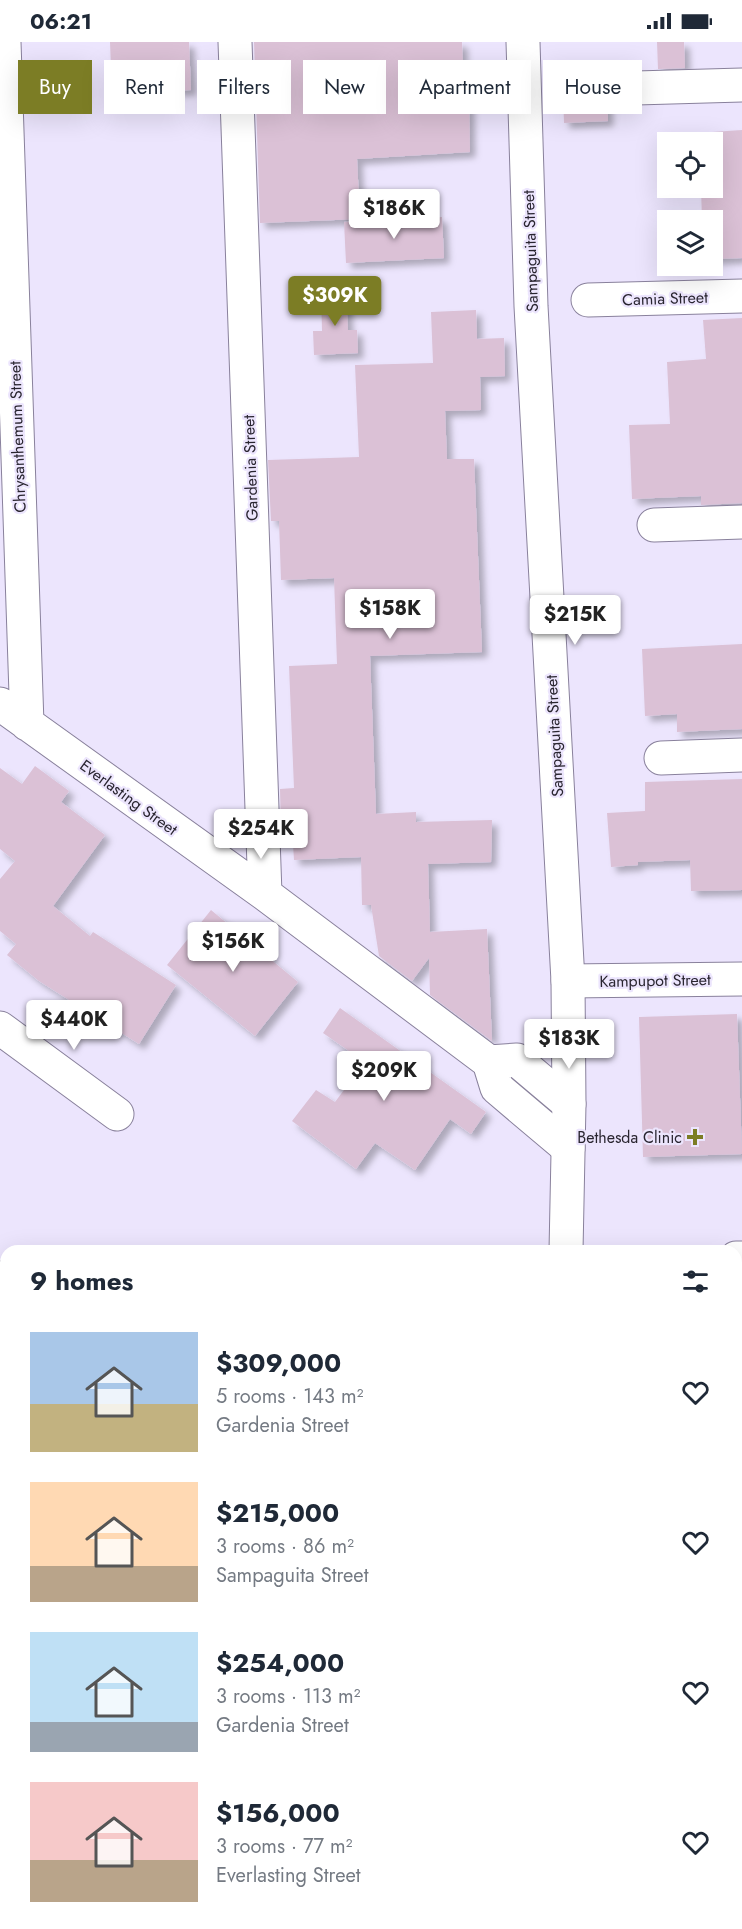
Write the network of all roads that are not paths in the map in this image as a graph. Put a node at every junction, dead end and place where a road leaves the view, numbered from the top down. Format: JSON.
{"nodes":[{"id":1,"x":4,"y":42,"type":"edge"},
{"id":2,"x":235,"y":42,"type":"edge"},
{"id":3,"x":523,"y":42,"type":"edge"},
{"id":4,"x":742,"y":84,"type":"edge"},
{"id":5,"x":642,"y":88,"type":"edge"},
{"id":6,"x":742,"y":296,"type":"edge"},
{"id":7,"x":588,"y":300,"type":"dead end"},
{"id":8,"x":742,"y":522,"type":"edge"},
{"id":9,"x":654,"y":525,"type":"dead end"},
{"id":10,"x":0,"y":704,"type":"edge"},
{"id":11,"x":27,"y":724,"type":"junction"},
{"id":12,"x":742,"y":755,"type":"edge"},
{"id":13,"x":661,"y":758,"type":"dead end"},
{"id":14,"x":265,"y":894,"type":"junction"},
{"id":15,"x":742,"y":979,"type":"edge"},
{"id":16,"x":568,"y":981,"type":"junction"},
{"id":17,"x":0,"y":1028,"type":"edge"},
{"id":18,"x":489,"y":1062,"type":"junction"},
{"id":19,"x":569,"y":1104,"type":"junction"},
{"id":20,"x":117,"y":1114,"type":"dead end"},
{"id":21,"x":568,"y":1148,"type":"junction"},
{"id":22,"x":566,"y":1245,"type":"edge"}],
"edges":[{"from":1,"to":11,"type":"street","name":"Chrysanthemum Street"},
{"from":2,"to":14,"type":"street","name":"Gardenia Street"},
{"from":3,"to":16,"type":"street","name":"Sampaguita Street"},
{"from":4,"to":5,"type":"street"},
{"from":6,"to":7,"type":"street","name":"Camia Street"},
{"from":8,"to":9,"type":"street"},
{"from":10,"to":11,"type":"street","name":"Everlasting Street"},
{"from":11,"to":14,"type":"street","name":"Everlasting Street"},
{"from":12,"to":13,"type":"street"},
{"from":14,"to":18,"type":"street","name":"Everlasting Street"},
{"from":15,"to":16,"type":"street","name":"Kampupot Street"},
{"from":16,"to":19,"type":"street","name":"Sampaguita Street"},
{"from":17,"to":20,"type":"street"},
{"from":18,"to":19,"type":"street"},
{"from":18,"to":21,"type":"street"},
{"from":19,"to":21,"type":"street","name":"Sampaguita Street"},
{"from":21,"to":22,"type":"street","name":"Sampaguita Street"}]}
